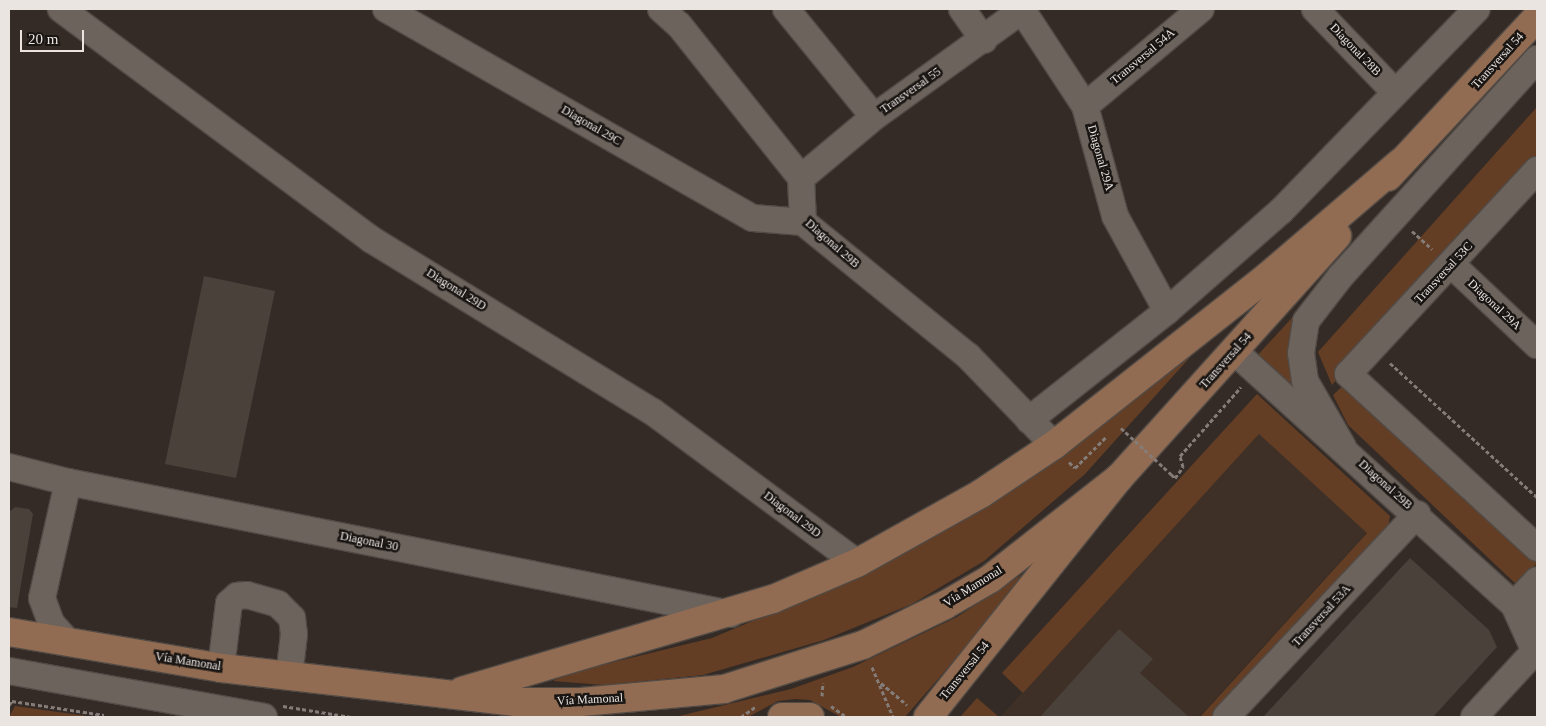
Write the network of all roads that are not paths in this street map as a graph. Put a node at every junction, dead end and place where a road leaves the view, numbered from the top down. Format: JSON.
{"nodes":[{"id":1,"x":61,"y":9,"type":"edge"},
{"id":2,"x":386,"y":9,"type":"edge"},
{"id":3,"x":661,"y":9,"type":"edge"},
{"id":4,"x":786,"y":9,"type":"edge"},
{"id":5,"x":962,"y":9,"type":"edge"},
{"id":6,"x":1023,"y":9,"type":"edge"},
{"id":7,"x":1201,"y":9,"type":"edge"},
{"id":8,"x":1315,"y":9,"type":"edge"},
{"id":9,"x":1477,"y":9,"type":"edge"},
{"id":10,"x":1537,"y":17,"type":"edge"},
{"id":11,"x":984,"y":40,"type":"junction"},
{"id":12,"x":1537,"y":59,"type":"edge"},
{"id":13,"x":1395,"y":92,"type":"junction"},
{"id":14,"x":1085,"y":106,"type":"junction"},
{"id":15,"x":874,"y":117,"type":"junction"},
{"id":16,"x":1400,"y":163,"type":"junction"},
{"id":17,"x":801,"y":178,"type":"junction"},
{"id":18,"x":1534,"y":181,"type":"edge"},
{"id":19,"x":803,"y":222,"type":"junction"},
{"id":20,"x":1452,"y":265,"type":"junction"},
{"id":21,"x":1167,"y":311,"type":"junction"},
{"id":22,"x":1537,"y":345,"type":"edge"},
{"id":23,"x":1235,"y":352,"type":"junction"},
{"id":24,"x":1029,"y":420,"type":"junction"},
{"id":25,"x":1054,"y":445,"type":"junction"},
{"id":26,"x":1343,"y":447,"type":"junction"},
{"id":27,"x":9,"y":467,"type":"edge"},
{"id":28,"x":1119,"y":478,"type":"junction"},
{"id":29,"x":68,"y":482,"type":"junction"},
{"id":30,"x":1417,"y":514,"type":"junction"},
{"id":31,"x":1537,"y":548,"type":"edge"},
{"id":32,"x":857,"y":563,"type":"junction"},
{"id":33,"x":1537,"y":580,"type":"edge"},
{"id":34,"x":1526,"y":609,"type":"edge"},
{"id":35,"x":731,"y":614,"type":"junction"},
{"id":36,"x":9,"y":632,"type":"edge"},
{"id":37,"x":68,"y":642,"type":"junction"},
{"id":38,"x":1536,"y":654,"type":"edge"},
{"id":39,"x":221,"y":668,"type":"junction"},
{"id":40,"x":9,"y":671,"type":"edge"},
{"id":41,"x":289,"y":676,"type":"junction"},
{"id":42,"x":444,"y":696,"type":"junction"},
{"id":43,"x":772,"y":710,"type":"edge"},
{"id":44,"x":508,"y":712,"type":"edge"},
{"id":45,"x":919,"y":712,"type":"edge"},
{"id":46,"x":264,"y":717,"type":"edge"},
{"id":47,"x":810,"y":717,"type":"edge"},
{"id":48,"x":1226,"y":717,"type":"edge"},
{"id":49,"x":1474,"y":717,"type":"edge"}],
"edges":[{"from":1,"to":32,"type":"street","name":"Diagonal 29D"},
{"from":2,"to":19,"type":"street","name":"Diagonal 29C"},
{"from":3,"to":17,"type":"street"},
{"from":4,"to":15,"type":"street"},
{"from":5,"to":11,"type":"street"},
{"from":6,"to":11,"type":"street","name":"Transversal 55"},
{"from":6,"to":14,"type":"street","name":"Diagonal 29A"},
{"from":7,"to":14,"type":"street","name":"Transversal 54A"},
{"from":8,"to":13,"type":"street","name":"Diagonal 28B"},
{"from":9,"to":13,"type":"street"},
{"from":10,"to":16,"type":"main road","name":"Transversal 54"},
{"from":11,"to":15,"type":"street","name":"Transversal 55"},
{"from":12,"to":26,"type":"street"},
{"from":13,"to":21,"type":"street"},
{"from":14,"to":21,"type":"street","name":"Diagonal 29A"},
{"from":15,"to":17,"type":"street","name":"Transversal 55"},
{"from":16,"to":23,"type":"main road","name":"Transversal 54"},
{"from":16,"to":25,"type":"main road"},
{"from":17,"to":19,"type":"street","name":"Diagonal 29B"},
{"from":18,"to":20,"type":"street","name":"Transversal 53C"},
{"from":19,"to":24,"type":"street","name":"Diagonal 29B"},
{"from":20,"to":22,"type":"street","name":"Diagonal 29A"},
{"from":20,"to":31,"type":"street","name":"Transversal 53C"},
{"from":21,"to":24,"type":"street"},
{"from":23,"to":26,"type":"street","name":"Diagonal 29B"},
{"from":23,"to":28,"type":"main road","name":"Transversal 54"},
{"from":24,"to":25,"type":"street","name":"Diagonal 29B"},
{"from":25,"to":32,"type":"main road"},
{"from":26,"to":30,"type":"street","name":"Diagonal 29B"},
{"from":27,"to":29,"type":"street","name":"Diagonal 30"},
{"from":28,"to":44,"type":"main road","name":"Vía Mamonal"},
{"from":28,"to":45,"type":"main road","name":"Transversal 54"},
{"from":29,"to":35,"type":"street","name":"Diagonal 30"},
{"from":29,"to":37,"type":"street"},
{"from":30,"to":34,"type":"street","name":"Diagonal 29B"},
{"from":30,"to":48,"type":"street","name":"Transversal 53A"},
{"from":32,"to":35,"type":"main road"},
{"from":33,"to":34,"type":"street"},
{"from":34,"to":38,"type":"street"},
{"from":35,"to":42,"type":"main road"},
{"from":36,"to":37,"type":"main road","name":"Vía Mamonal"},
{"from":37,"to":39,"type":"main road","name":"Vía Mamonal"},
{"from":38,"to":49,"type":"street"},
{"from":39,"to":41,"type":"main road","name":"Vía Mamonal"},
{"from":39,"to":41,"type":"street"},
{"from":40,"to":46,"type":"street"},
{"from":41,"to":42,"type":"main road","name":"Vía Mamonal"},
{"from":42,"to":44,"type":"main road","name":"Vía Mamonal"},
{"from":43,"to":47,"type":"main road"}]}
